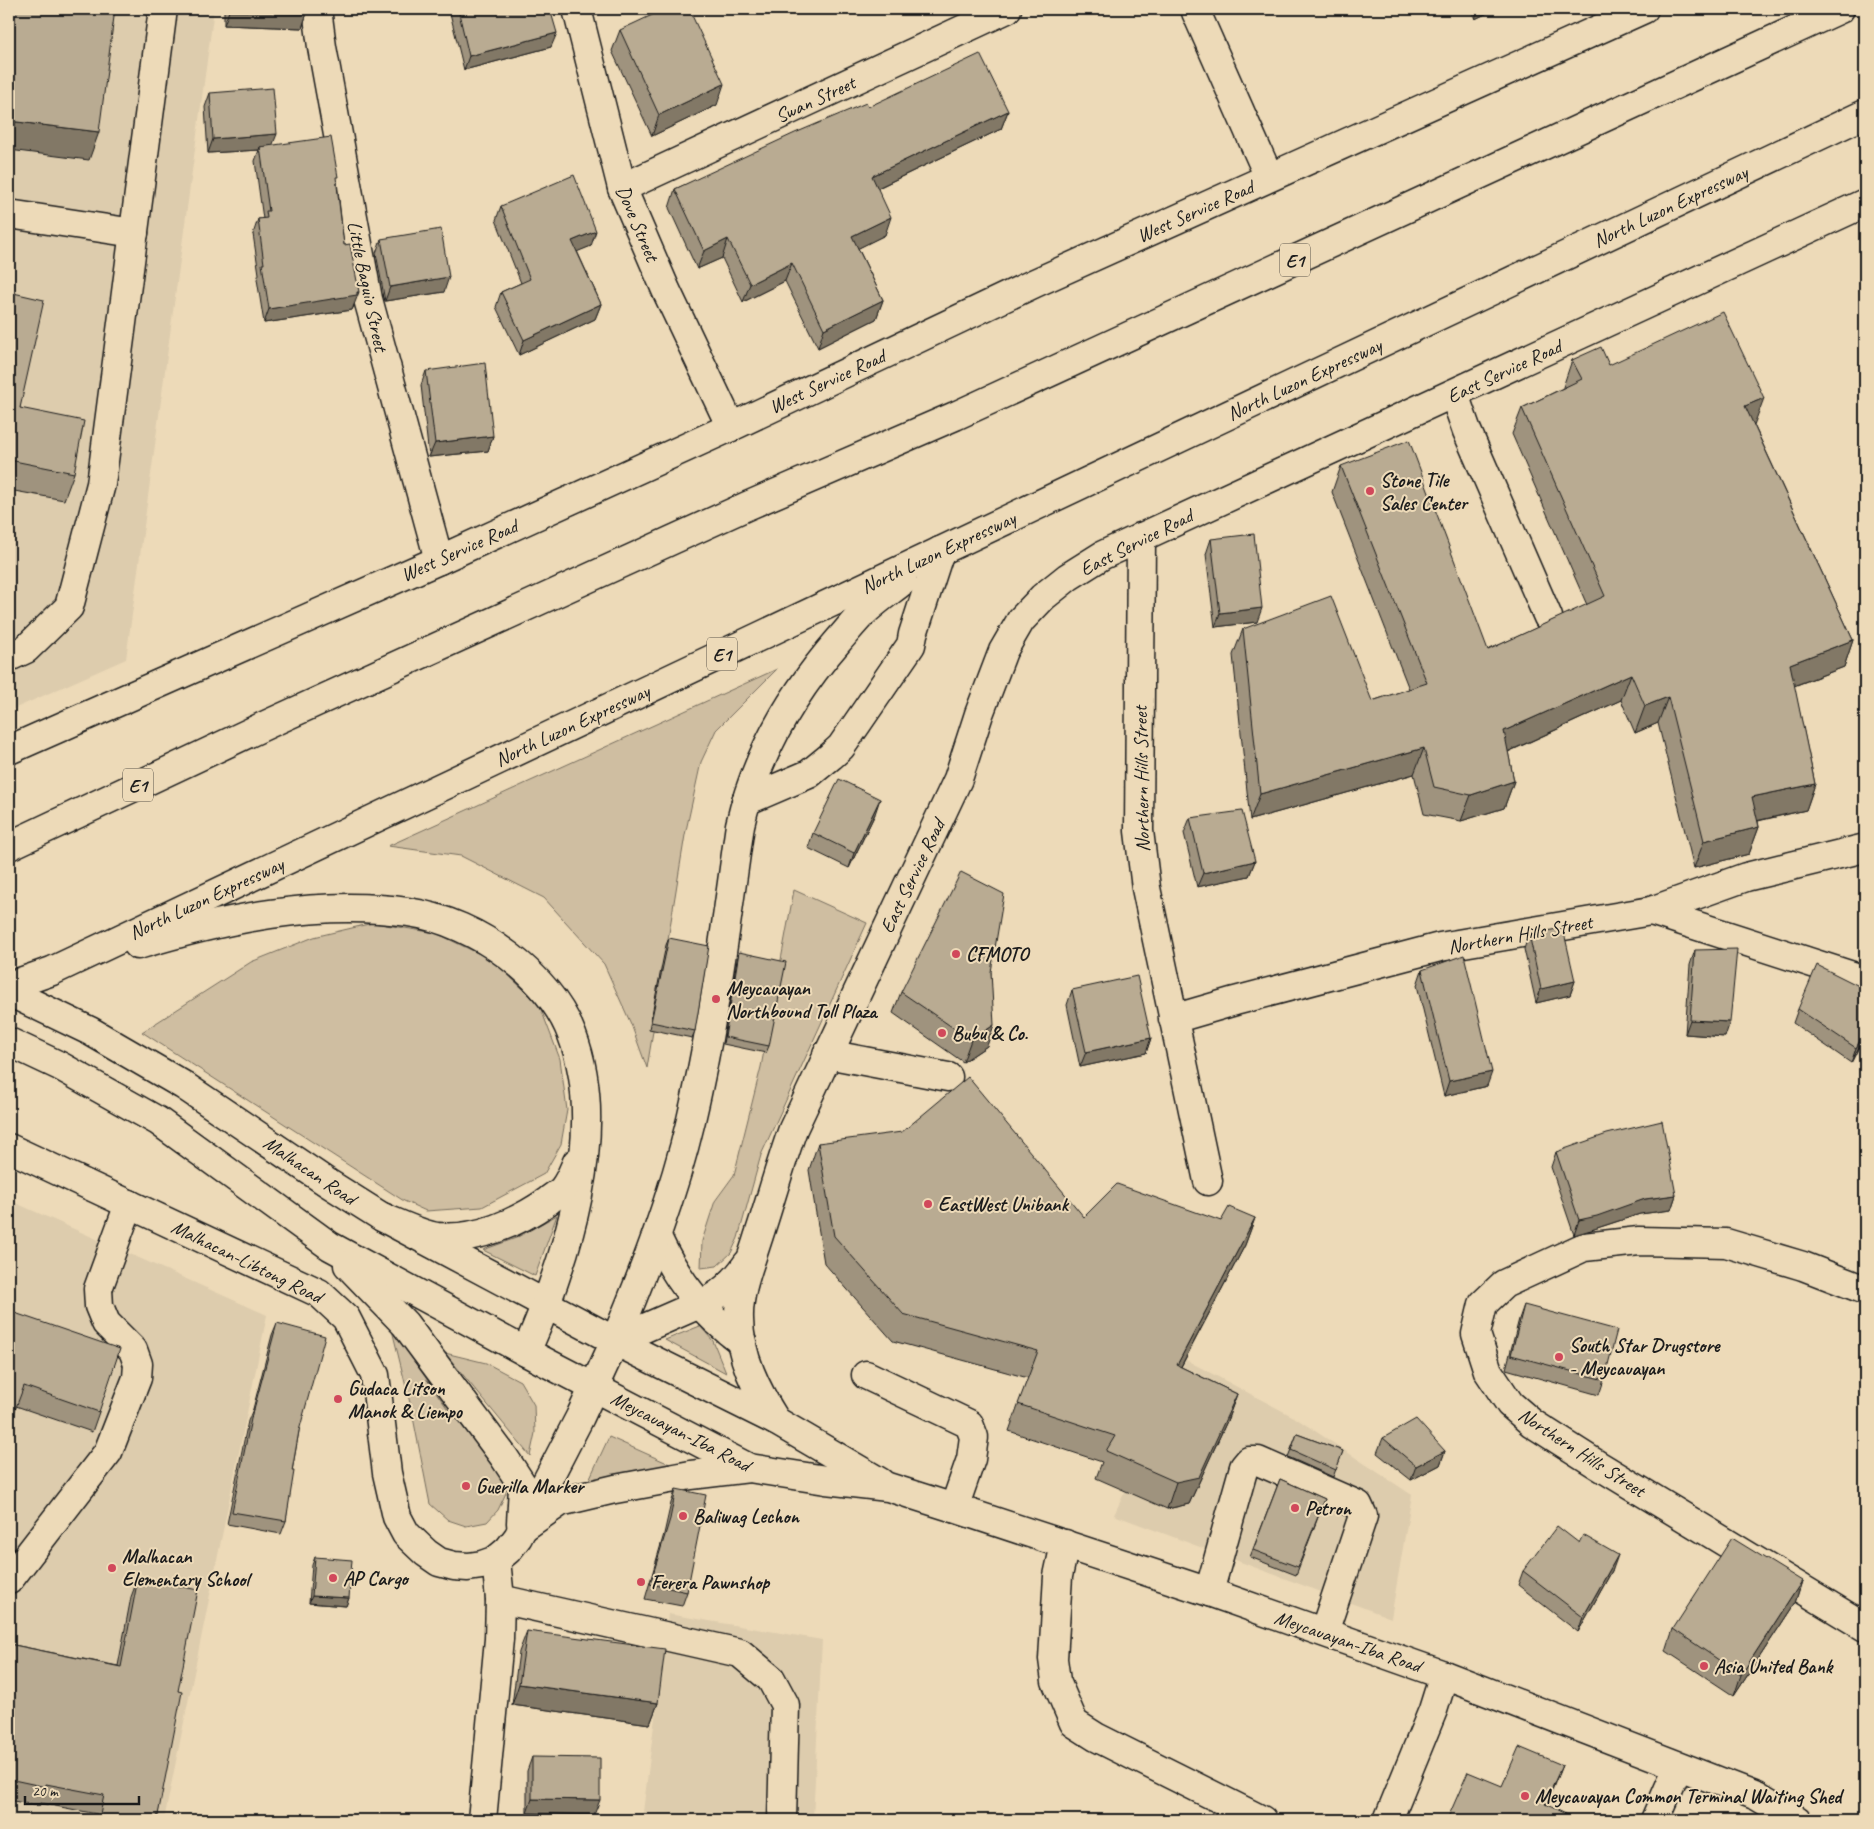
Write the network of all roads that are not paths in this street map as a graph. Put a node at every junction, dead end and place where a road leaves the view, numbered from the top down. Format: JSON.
{"nodes":[{"id":1,"x":163,"y":9,"type":"edge"},
{"id":2,"x":317,"y":9,"type":"edge"},
{"id":3,"x":577,"y":9,"type":"edge"},
{"id":4,"x":1007,"y":9,"type":"edge"},
{"id":5,"x":1644,"y":9,"type":"edge"},
{"id":6,"x":1840,"y":9,"type":"edge"},
{"id":7,"x":1196,"y":12,"type":"dead end"},
{"id":8,"x":1865,"y":114,"type":"edge"},
{"id":9,"x":1269,"y":177,"type":"junction"},
{"id":10,"x":622,"y":188,"type":"junction"},
{"id":11,"x":1865,"y":203,"type":"edge"},
{"id":12,"x":9,"y":214,"type":"edge"},
{"id":13,"x":134,"y":233,"type":"junction"},
{"id":14,"x":1454,"y":394,"type":"junction"},
{"id":15,"x":731,"y":427,"type":"junction"},
{"id":16,"x":1141,"y":537,"type":"junction"},
{"id":17,"x":940,"y":551,"type":"junction"},
{"id":18,"x":439,"y":560,"type":"junction"},
{"id":19,"x":1548,"y":617,"type":"dead end"},
{"id":20,"x":9,"y":657,"type":"edge"},
{"id":21,"x":9,"y":750,"type":"edge"},
{"id":22,"x":746,"y":801,"type":"junction"},
{"id":23,"x":9,"y":846,"type":"edge"},
{"id":24,"x":1865,"y":848,"type":"edge"},
{"id":25,"x":1651,"y":911,"type":"junction"},
{"id":26,"x":52,"y":971,"type":"junction"},
{"id":27,"x":1865,"y":980,"type":"edge"},
{"id":28,"x":9,"y":986,"type":"edge"},
{"id":29,"x":9,"y":992,"type":"edge"},
{"id":30,"x":1173,"y":1019,"type":"junction"},
{"id":31,"x":9,"y":1042,"type":"edge"},
{"id":32,"x":827,"y":1054,"type":"junction"},
{"id":33,"x":948,"y":1077,"type":"dead end"},
{"id":34,"x":9,"y":1148,"type":"edge"},
{"id":35,"x":585,"y":1148,"type":"junction"},
{"id":36,"x":1208,"y":1180,"type":"dead end"},
{"id":37,"x":129,"y":1204,"type":"junction"},
{"id":38,"x":382,"y":1217,"type":"junction"},
{"id":39,"x":657,"y":1237,"type":"junction"},
{"id":40,"x":330,"y":1246,"type":"junction"},
{"id":41,"x":752,"y":1257,"type":"junction"},
{"id":42,"x":1865,"y":1290,"type":"edge"},
{"id":43,"x":700,"y":1304,"type":"junction"},
{"id":44,"x":547,"y":1306,"type":"junction"},
{"id":45,"x":615,"y":1342,"type":"junction"},
{"id":46,"x":742,"y":1342,"type":"junction"},
{"id":47,"x":526,"y":1352,"type":"junction"},
{"id":48,"x":866,"y":1376,"type":"dead end"},
{"id":49,"x":594,"y":1387,"type":"junction"},
{"id":50,"x":776,"y":1422,"type":"junction"},
{"id":51,"x":749,"y":1468,"type":"junction"},
{"id":52,"x":888,"y":1487,"type":"junction"},
{"id":53,"x":954,"y":1508,"type":"junction"},
{"id":54,"x":521,"y":1530,"type":"junction"},
{"id":55,"x":1065,"y":1544,"type":"junction"},
{"id":56,"x":496,"y":1560,"type":"junction"},
{"id":57,"x":9,"y":1580,"type":"edge"},
{"id":58,"x":1209,"y":1592,"type":"junction"},
{"id":59,"x":500,"y":1599,"type":"junction"},
{"id":60,"x":1865,"y":1627,"type":"edge"},
{"id":61,"x":1324,"y":1632,"type":"junction"},
{"id":62,"x":1444,"y":1675,"type":"junction"},
{"id":63,"x":1678,"y":1766,"type":"junction"},
{"id":64,"x":482,"y":1820,"type":"edge"},
{"id":65,"x":782,"y":1820,"type":"edge"},
{"id":66,"x":1262,"y":1820,"type":"edge"},
{"id":67,"x":1388,"y":1820,"type":"edge"},
{"id":68,"x":1655,"y":1820,"type":"edge"},
{"id":69,"x":1797,"y":1820,"type":"edge"}],
"edges":[{"from":1,"to":13,"type":"main road"},
{"from":2,"to":18,"type":"main road","name":"Little Baguio Street"},
{"from":3,"to":10,"type":"main road","name":"Dove Street"},
{"from":4,"to":10,"type":"main road","name":"Swan Street"},
{"from":5,"to":9,"type":"main road","name":"West Service Road"},
{"from":6,"to":23,"type":"main road","number":"E1"},
{"from":7,"to":9,"type":"main road"},
{"from":8,"to":17,"type":"main road","name":"North Luzon Expressway","number":"E1"},
{"from":9,"to":15,"type":"main road","name":"West Service Road"},
{"from":10,"to":15,"type":"main road","name":"Dove Street"},
{"from":11,"to":14,"type":"main road","name":"East Service Road"},
{"from":12,"to":13,"type":"main road"},
{"from":13,"to":20,"type":"main road"},
{"from":14,"to":16,"type":"main road","name":"East Service Road"},
{"from":14,"to":19,"type":"main road"},
{"from":15,"to":18,"type":"main road","name":"West Service Road"},
{"from":16,"to":30,"type":"main road","name":"Northern Hills Street"},
{"from":16,"to":32,"type":"main road","name":"East Service Road"},
{"from":17,"to":22,"type":"main road"},
{"from":17,"to":22,"type":"main road"},
{"from":17,"to":26,"type":"main road","name":"North Luzon Expressway","number":"E1"},
{"from":18,"to":21,"type":"main road","name":"West Service Road"},
{"from":22,"to":39,"type":"main road"},
{"from":24,"to":25,"type":"main road","name":"Northern Hills Street"},
{"from":25,"to":27,"type":"main road"},
{"from":25,"to":30,"type":"main road","name":"Northern Hills Street"},
{"from":26,"to":28,"type":"main road","name":"North Luzon Expressway","number":"E1"},
{"from":26,"to":35,"type":"main road"},
{"from":29,"to":38,"type":"main road","name":"Malhacan Road"},
{"from":30,"to":36,"type":"main road","name":"Northern Hills Street"},
{"from":31,"to":40,"type":"main road"},
{"from":32,"to":33,"type":"main road"},
{"from":32,"to":41,"type":"main road","name":"East Service Road"},
{"from":34,"to":37,"type":"main road","name":"Malhacan-Libtong Road"},
{"from":35,"to":38,"type":"main road"},
{"from":35,"to":44,"type":"main road"},
{"from":37,"to":56,"type":"main road","name":"Malhacan-Libtong Road"},
{"from":37,"to":57,"type":"main road"},
{"from":38,"to":44,"type":"main road","name":"Malhacan Road"},
{"from":39,"to":43,"type":"main road"},
{"from":39,"to":45,"type":"main road"},
{"from":40,"to":47,"type":"main road"},
{"from":40,"to":54,"type":"main road"},
{"from":41,"to":43,"type":"main road","name":"East Service Road"},
{"from":41,"to":46,"type":"main road","name":"East Service Road"},
{"from":42,"to":60,"type":"main road","name":"Northern Hills Street"},
{"from":43,"to":45,"type":"main road","name":"East Service Road"},
{"from":43,"to":46,"type":"main road"},
{"from":44,"to":45,"type":"main road","name":"Malhacan Road"},
{"from":44,"to":47,"type":"main road"},
{"from":45,"to":49,"type":"main road"},
{"from":45,"to":50,"type":"main road","name":"Meycauayan-Iba Road"},
{"from":46,"to":50,"type":"main road","name":"East Service Road"},
{"from":47,"to":49,"type":"main road"},
{"from":48,"to":53,"type":"main road"},
{"from":49,"to":51,"type":"main road","name":"Meycauayan-Iba Road"},
{"from":49,"to":54,"type":"main road"},
{"from":50,"to":52,"type":"main road","name":"Meycauayan-Iba Road"},
{"from":51,"to":52,"type":"main road","name":"Meycauayan-Iba Road"},
{"from":51,"to":54,"type":"main road"},
{"from":52,"to":53,"type":"main road","name":"Meycauayan-Iba Road"},
{"from":53,"to":55,"type":"main road","name":"Meycauayan-Iba Road"},
{"from":54,"to":56,"type":"main road"},
{"from":55,"to":58,"type":"main road","name":"Meycauayan-Iba Road"},
{"from":55,"to":66,"type":"main road"},
{"from":56,"to":59,"type":"main road"},
{"from":58,"to":61,"type":"main road","name":"Meycauayan-Iba Road"},
{"from":58,"to":61,"type":"main road"},
{"from":59,"to":64,"type":"main road"},
{"from":59,"to":65,"type":"main road"},
{"from":61,"to":62,"type":"main road","name":"Meycauayan-Iba Road"},
{"from":62,"to":63,"type":"main road","name":"Meycauayan-Iba Road"},
{"from":62,"to":67,"type":"main road"},
{"from":63,"to":68,"type":"main road"},
{"from":63,"to":69,"type":"main road","name":"Meycauayan-Iba Road"}]}
